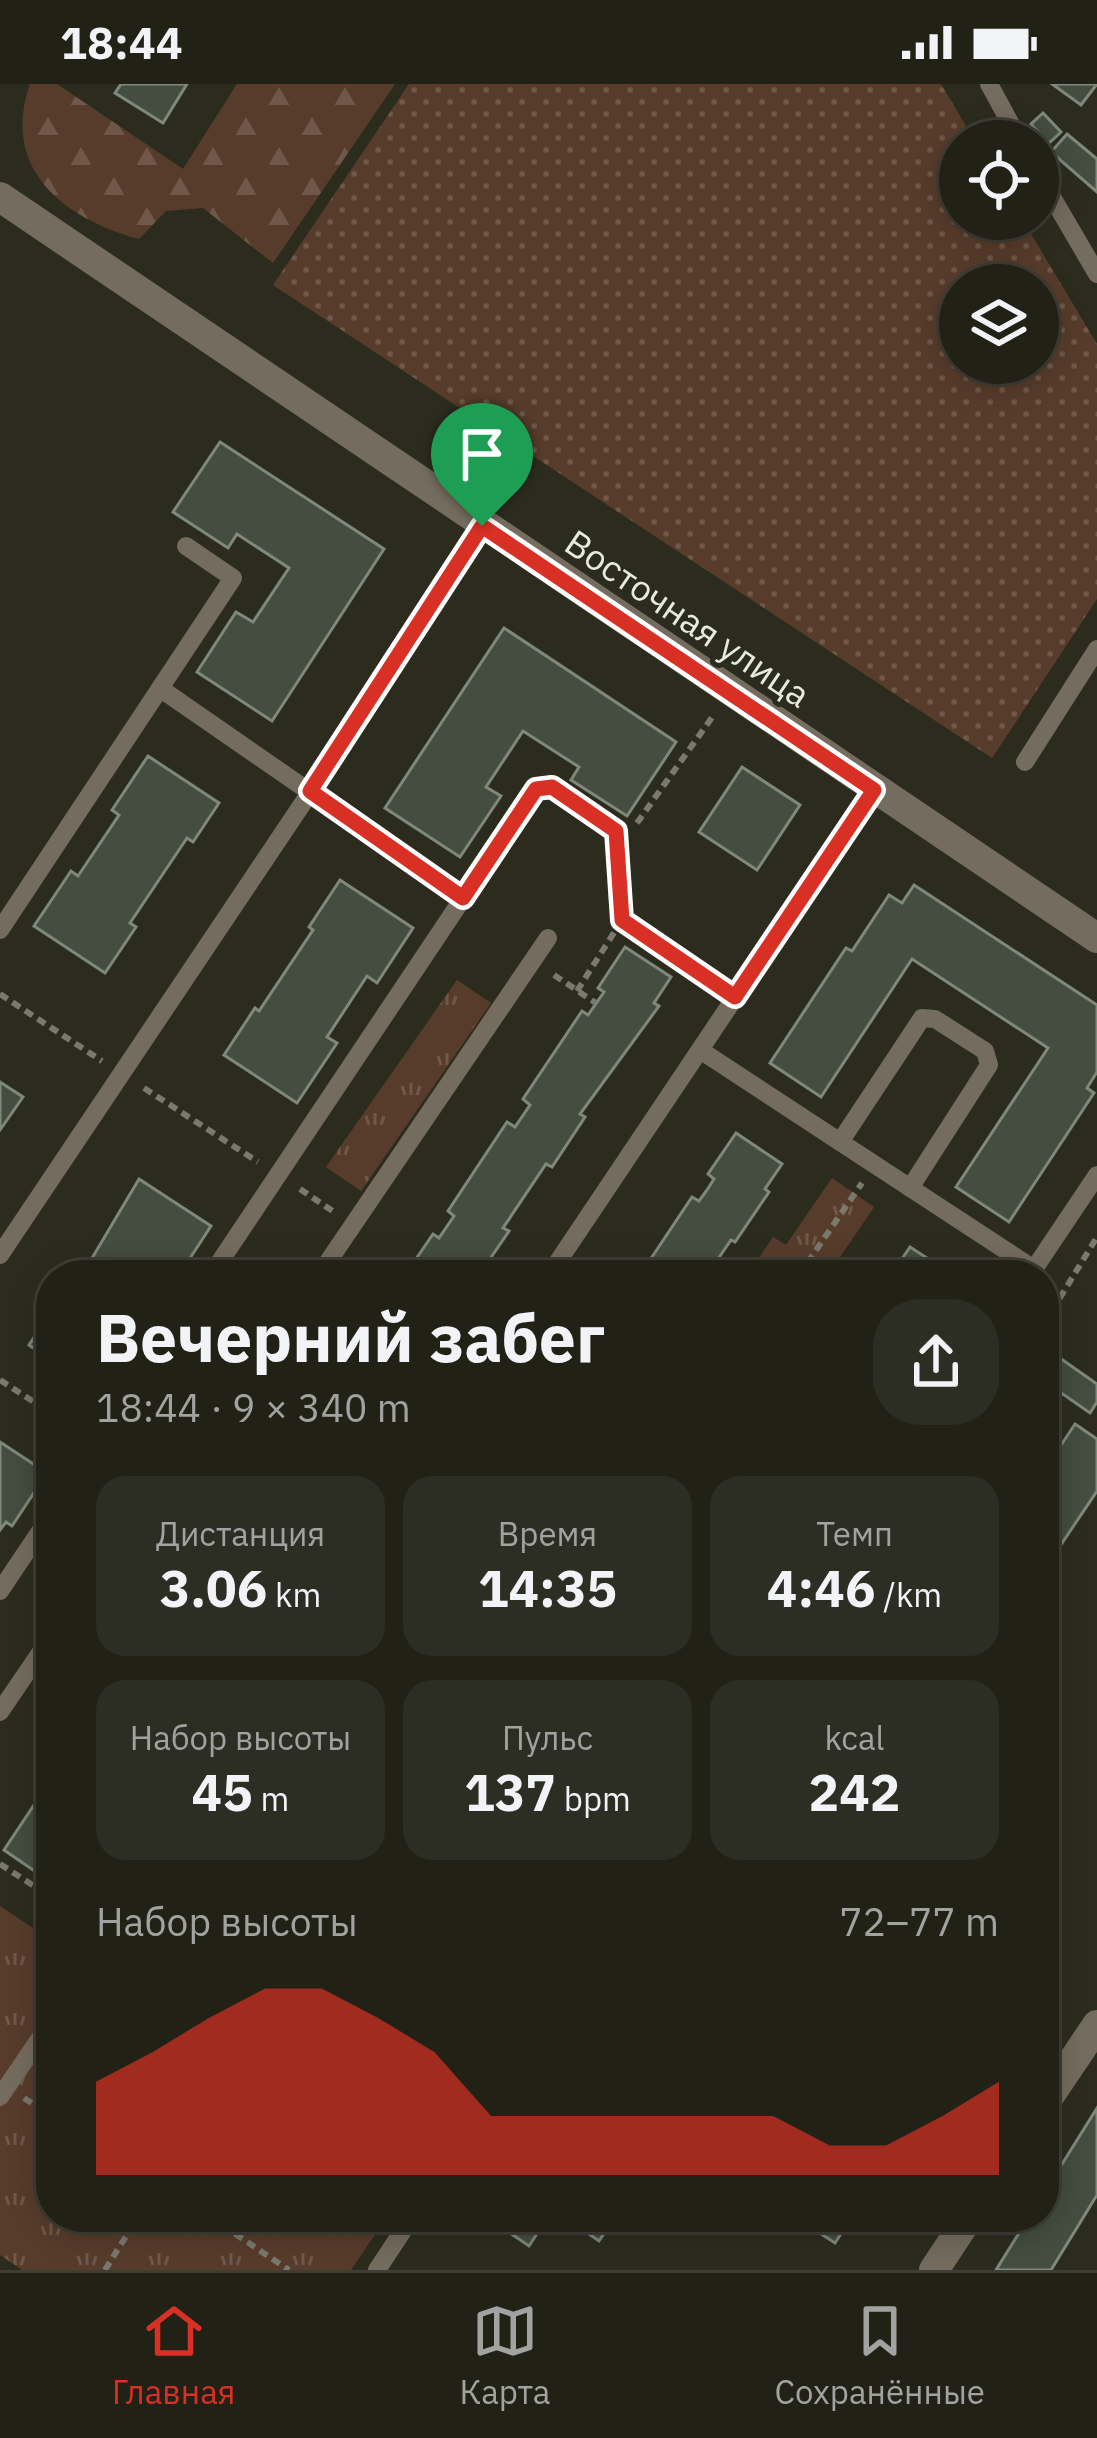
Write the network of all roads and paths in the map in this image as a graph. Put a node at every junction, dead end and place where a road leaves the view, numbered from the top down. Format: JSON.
{"nodes":[{"id":1,"x":989,"y":84,"type":"edge"},
{"id":2,"x":1008,"y":120,"type":"edge"},
{"id":3,"x":0,"y":197,"type":"edge"},
{"id":4,"x":1059,"y":209,"type":"edge"},
{"id":5,"x":1097,"y":274,"type":"edge"},
{"id":6,"x":482,"y":526,"type":"junction"},
{"id":7,"x":186,"y":545,"type":"dead end"},
{"id":8,"x":1097,"y":649,"type":"edge"},
{"id":9,"x":160,"y":689,"type":"junction"},
{"id":10,"x":730,"y":693,"type":"junction"},
{"id":11,"x":1025,"y":762,"type":"dead end"},
{"id":12,"x":874,"y":790,"type":"junction"},
{"id":13,"x":310,"y":791,"type":"junction"},
{"id":14,"x":616,"y":831,"type":"junction"},
{"id":15,"x":463,"y":898,"type":"junction"},
{"id":16,"x":622,"y":920,"type":"junction"},
{"id":17,"x":0,"y":930,"type":"edge"},
{"id":18,"x":548,"y":938,"type":"dead end"},
{"id":19,"x":1097,"y":938,"type":"edge"},
{"id":20,"x":533,"y":961,"type":"junction"},
{"id":21,"x":577,"y":991,"type":"junction"},
{"id":22,"x":0,"y":994,"type":"edge"},
{"id":23,"x":735,"y":997,"type":"junction"},
{"id":24,"x":596,"y":1004,"type":"dead end"},
{"id":25,"x":700,"y":1050,"type":"junction"},
{"id":26,"x":122,"y":1073,"type":"junction"},
{"id":27,"x":840,"y":1142,"type":"junction"},
{"id":28,"x":875,"y":1165,"type":"junction"},
{"id":29,"x":278,"y":1175,"type":"junction"},
{"id":30,"x":1097,"y":1175,"type":"edge"},
{"id":31,"x":910,"y":1188,"type":"junction"},
{"id":32,"x":353,"y":1225,"type":"junction"},
{"id":33,"x":1097,"y":1237,"type":"edge"},
{"id":34,"x":0,"y":1255,"type":"edge"},
{"id":35,"x":222,"y":1260,"type":"edge"},
{"id":36,"x":329,"y":1260,"type":"edge"},
{"id":37,"x":559,"y":1260,"type":"edge"},
{"id":38,"x":809,"y":1260,"type":"edge"},
{"id":39,"x":1015,"y":1260,"type":"edge"},
{"id":40,"x":1040,"y":1260,"type":"edge"},
{"id":41,"x":1059,"y":1299,"type":"edge"},
{"id":42,"x":0,"y":1380,"type":"edge"},
{"id":43,"x":36,"y":1403,"type":"edge"},
{"id":44,"x":36,"y":1537,"type":"edge"},
{"id":45,"x":0,"y":1591,"type":"edge"},
{"id":46,"x":36,"y":1659,"type":"edge"},
{"id":47,"x":0,"y":1712,"type":"edge"},
{"id":48,"x":0,"y":1864,"type":"edge"},
{"id":49,"x":36,"y":1887,"type":"edge"},
{"id":50,"x":1097,"y":2025,"type":"edge"},
{"id":51,"x":36,"y":2044,"type":"edge"},
{"id":52,"x":1059,"y":2082,"type":"edge"},
{"id":53,"x":0,"y":2097,"type":"edge"},
{"id":54,"x":128,"y":2232,"type":"edge"},
{"id":55,"x":232,"y":2232,"type":"edge"},
{"id":56,"x":402,"y":2232,"type":"edge"},
{"id":57,"x":959,"y":2232,"type":"edge"},
{"id":58,"x":104,"y":2270,"type":"edge"},
{"id":59,"x":289,"y":2270,"type":"edge"},
{"id":60,"x":377,"y":2270,"type":"edge"},
{"id":61,"x":934,"y":2270,"type":"edge"}],
"edges":[{"from":1,"to":2,"type":"lane"},
{"from":3,"to":6,"type":"street","name":"Восточная улица"},
{"from":4,"to":5,"type":"lane"},
{"from":6,"to":10,"type":"street","name":"Восточная улица"},
{"from":6,"to":13,"type":"lane"},
{"from":7,"to":9,"type":"lane"},
{"from":8,"to":11,"type":"lane"},
{"from":9,"to":13,"type":"lane"},
{"from":9,"to":17,"type":"lane"},
{"from":10,"to":12,"type":"street","name":"Восточная улица"},
{"from":10,"to":14,"type":"path"},
{"from":12,"to":19,"type":"street","name":"Восточная улица"},
{"from":12,"to":23,"type":"lane"},
{"from":13,"to":15,"type":"lane"},
{"from":13,"to":26,"type":"lane"},
{"from":14,"to":15,"type":"lane"},
{"from":14,"to":16,"type":"path"},
{"from":15,"to":29,"type":"lane"},
{"from":16,"to":21,"type":"path"},
{"from":16,"to":23,"type":"path"},
{"from":18,"to":20,"type":"lane"},
{"from":20,"to":21,"type":"path"},
{"from":20,"to":32,"type":"lane"},
{"from":21,"to":24,"type":"path"},
{"from":22,"to":26,"type":"path"},
{"from":23,"to":25,"type":"lane"},
{"from":25,"to":27,"type":"lane"},
{"from":25,"to":37,"type":"lane"},
{"from":26,"to":29,"type":"path"},
{"from":26,"to":34,"type":"lane"},
{"from":27,"to":28,"type":"lane"},
{"from":27,"to":31,"type":"lane"},
{"from":28,"to":31,"type":"lane"},
{"from":28,"to":38,"type":"path"},
{"from":29,"to":32,"type":"path"},
{"from":29,"to":35,"type":"lane"},
{"from":30,"to":40,"type":"lane"},
{"from":31,"to":39,"type":"lane"},
{"from":32,"to":36,"type":"lane"},
{"from":33,"to":41,"type":"path"},
{"from":42,"to":43,"type":"path"},
{"from":44,"to":45,"type":"lane"},
{"from":46,"to":47,"type":"lane"},
{"from":48,"to":49,"type":"path"},
{"from":50,"to":52,"type":"street"},
{"from":51,"to":53,"type":"lane"},
{"from":54,"to":58,"type":"path"},
{"from":55,"to":59,"type":"path"},
{"from":56,"to":60,"type":"lane"},
{"from":57,"to":61,"type":"street"}]}
